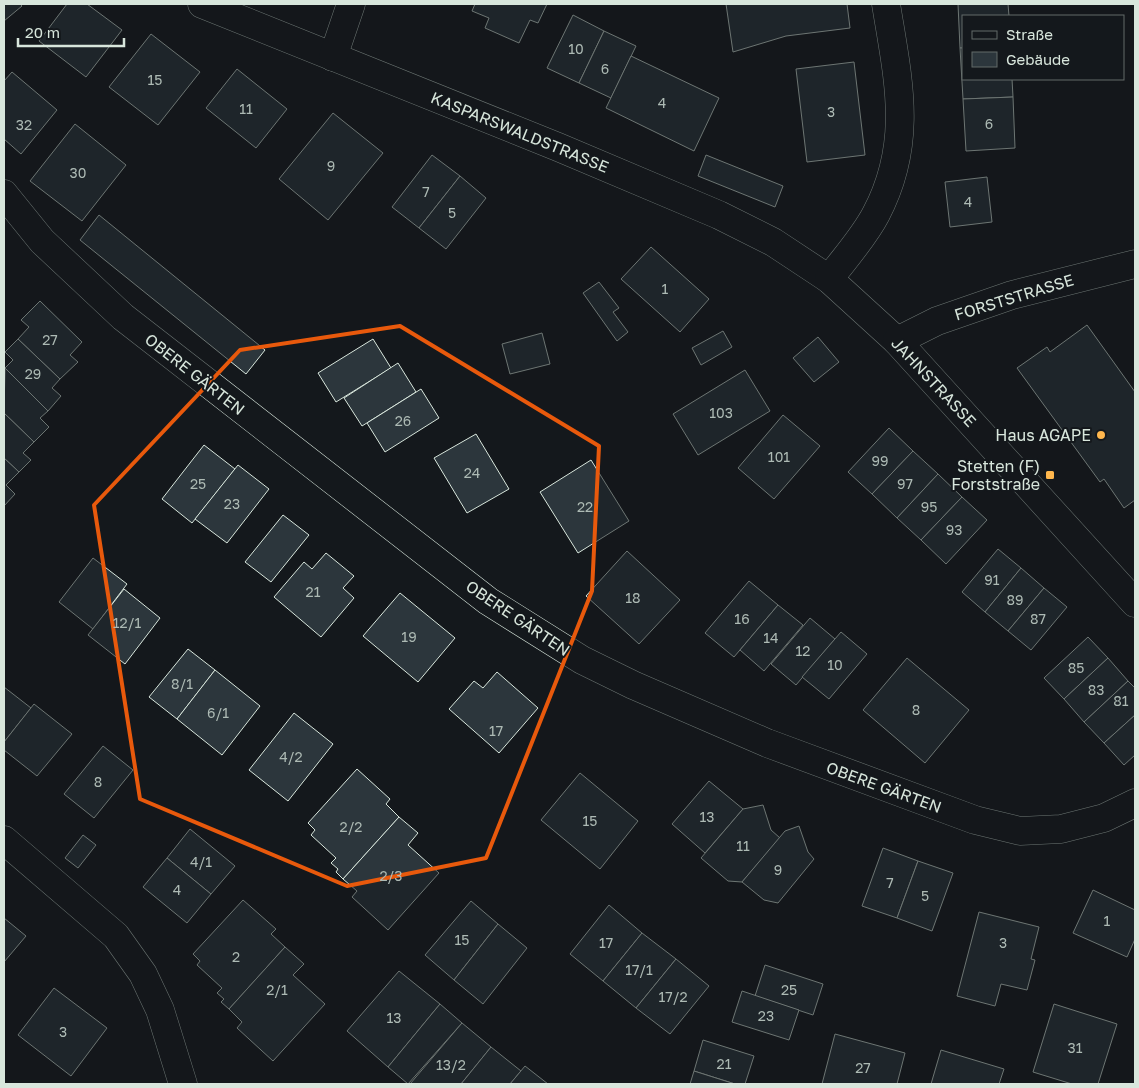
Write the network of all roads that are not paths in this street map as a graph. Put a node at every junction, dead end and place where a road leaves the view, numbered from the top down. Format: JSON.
{"nodes":[{"id":1,"x":202,"y":4,"type":"edge"},
{"id":2,"x":351,"y":4,"type":"edge"},
{"id":3,"x":886,"y":4,"type":"edge"},
{"id":4,"x":333,"y":57,"type":"junction"},
{"id":5,"x":4,"y":194,"type":"edge"},
{"id":6,"x":1135,"y":264,"type":"edge"},
{"id":7,"x":829,"y":279,"type":"junction"},
{"id":8,"x":897,"y":341,"type":"junction"},
{"id":9,"x":1135,"y":603,"type":"edge"},
{"id":10,"x":1135,"y":803,"type":"edge"},
{"id":11,"x":4,"y":840,"type":"edge"},
{"id":12,"x":183,"y":1084,"type":"edge"}],
"edges":[{"from":1,"to":4,"type":"street","name":"KASPARSWALDSTRASSE"},
{"from":2,"to":4,"type":"street"},
{"from":3,"to":7,"type":"street"},
{"from":4,"to":7,"type":"street","name":"KASPARSWALDSTRASSE"},
{"from":5,"to":10,"type":"street","name":"OBERE GÄRTEN"},
{"from":6,"to":8,"type":"street","name":"FORSTSTRASSE"},
{"from":7,"to":8,"type":"street","name":"JAHNSTRASSE"},
{"from":8,"to":9,"type":"street","name":"JAHNSTRASSE"},
{"from":11,"to":12,"type":"street"}]}
